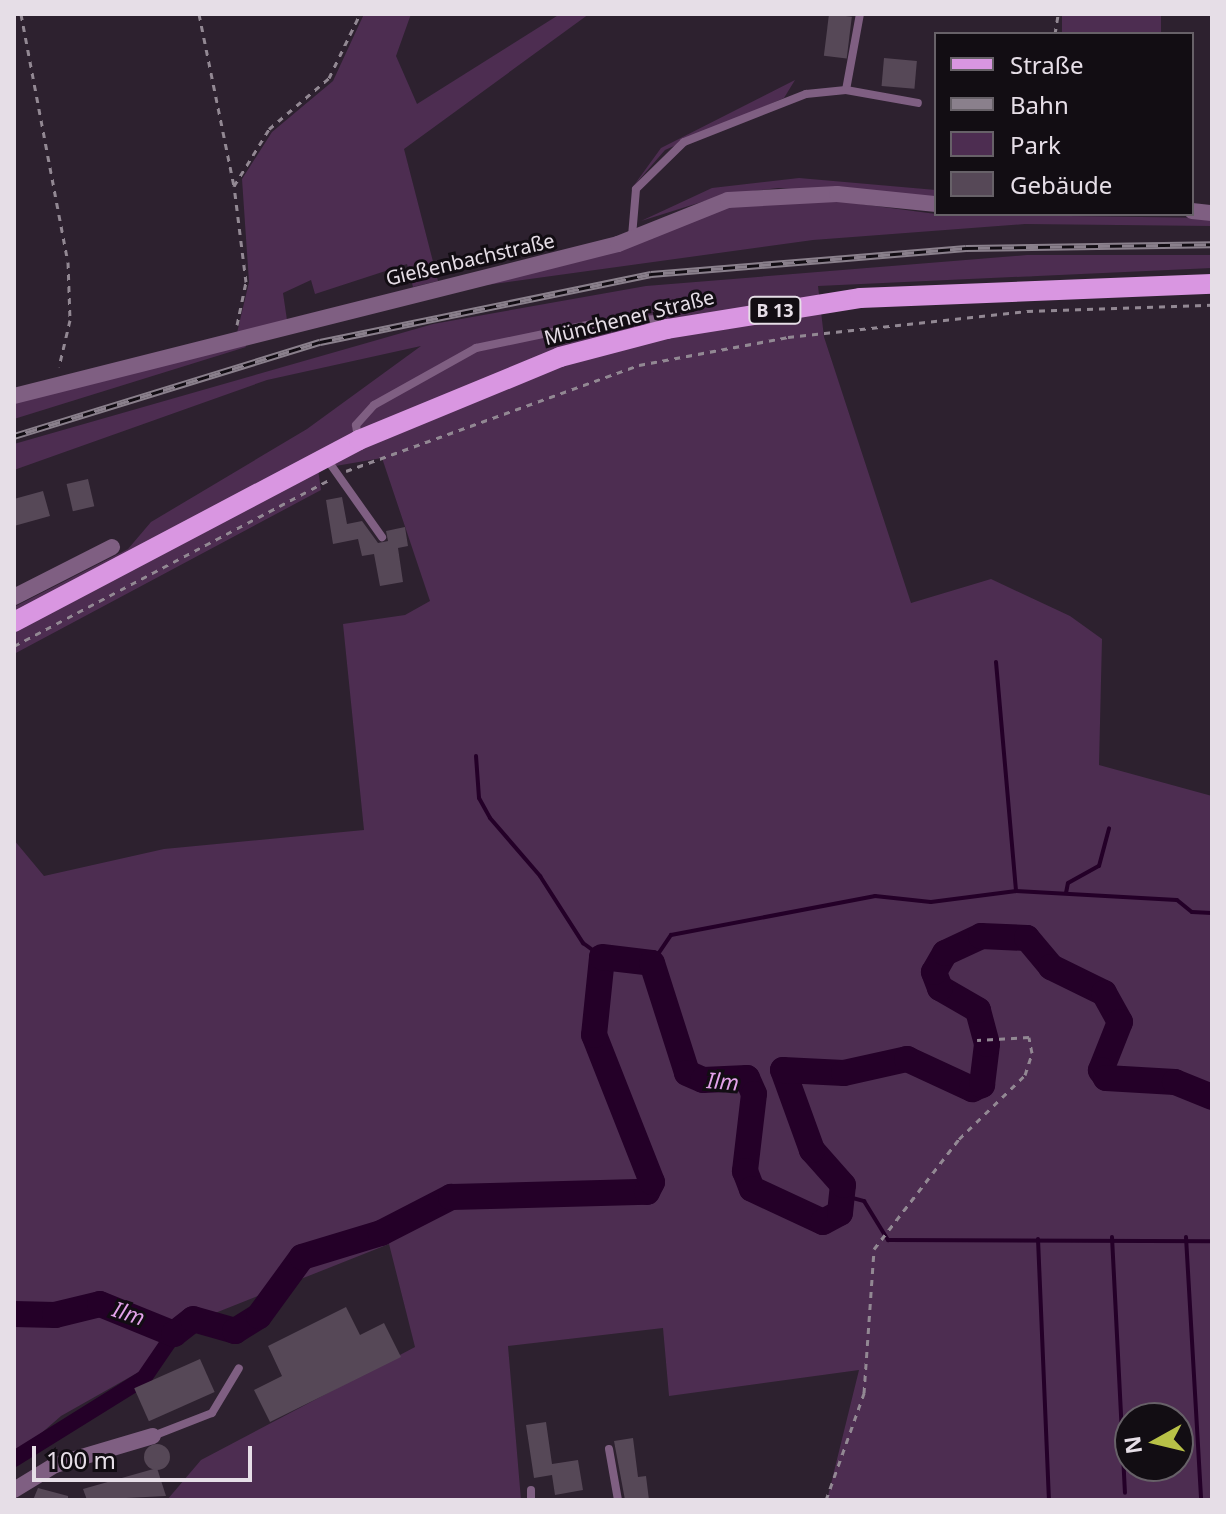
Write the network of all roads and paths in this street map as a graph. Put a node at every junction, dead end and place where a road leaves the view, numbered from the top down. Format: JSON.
{"nodes":[{"id":1,"x":21,"y":14,"type":"edge"},
{"id":2,"x":199,"y":14,"type":"edge"},
{"id":3,"x":360,"y":14,"type":"edge"},
{"id":4,"x":860,"y":14,"type":"edge"},
{"id":5,"x":846,"y":90,"type":"junction"},
{"id":6,"x":918,"y":103,"type":"dead end"},
{"id":7,"x":234,"y":186,"type":"junction"},
{"id":8,"x":934,"y":204,"type":"edge"},
{"id":9,"x":632,"y":236,"type":"junction"},
{"id":10,"x":1212,"y":284,"type":"edge"},
{"id":11,"x":1212,"y":305,"type":"edge"},
{"id":12,"x":667,"y":329,"type":"junction"},
{"id":13,"x":231,"y":340,"type":"junction"},
{"id":14,"x":54,"y":382,"type":"junction"},
{"id":15,"x":14,"y":396,"type":"edge"},
{"id":16,"x":359,"y":440,"type":"junction"},
{"id":17,"x":326,"y":457,"type":"junction"},
{"id":18,"x":337,"y":476,"type":"junction"},
{"id":19,"x":382,"y":537,"type":"dead end"},
{"id":20,"x":112,"y":547,"type":"dead end"},
{"id":21,"x":14,"y":597,"type":"edge"},
{"id":22,"x":14,"y":622,"type":"edge"},
{"id":23,"x":14,"y":646,"type":"edge"},
{"id":24,"x":977,"y":1040,"type":"dead end"},
{"id":25,"x":239,"y":1368,"type":"dead end"},
{"id":26,"x":153,"y":1436,"type":"joint"},
{"id":27,"x":609,"y":1449,"type":"dead end"},
{"id":28,"x":14,"y":1490,"type":"edge"},
{"id":29,"x":531,"y":1490,"type":"dead end"},
{"id":30,"x":531,"y":1500,"type":"edge"},
{"id":31,"x":618,"y":1500,"type":"edge"},
{"id":32,"x":826,"y":1500,"type":"edge"}],
"edges":[{"from":1,"to":14,"type":"path"},
{"from":2,"to":7,"type":"path"},
{"from":3,"to":7,"type":"path"},
{"from":4,"to":5,"type":"lane"},
{"from":5,"to":6,"type":"lane"},
{"from":5,"to":9,"type":"lane"},
{"from":7,"to":13,"type":"path"},
{"from":8,"to":9,"type":"street","name":"Gießenbachstraße"},
{"from":9,"to":13,"type":"street","name":"Gießenbachstraße"},
{"from":10,"to":12,"type":"main road","name":"Münchener Straße","number":"B 13"},
{"from":11,"to":18,"type":"path"},
{"from":12,"to":16,"type":"main road","name":"Münchener Straße","number":"B 13"},
{"from":12,"to":16,"type":"lane"},
{"from":13,"to":14,"type":"street","name":"Gießenbachstraße"},
{"from":14,"to":15,"type":"street","name":"Gießenbachstraße"},
{"from":16,"to":17,"type":"main road","number":"B 13"},
{"from":17,"to":18,"type":"lane"},
{"from":17,"to":22,"type":"main road","number":"B 13"},
{"from":18,"to":19,"type":"lane"},
{"from":18,"to":23,"type":"path"},
{"from":20,"to":21,"type":"street"},
{"from":24,"to":32,"type":"path"},
{"from":25,"to":26,"type":"lane"},
{"from":26,"to":28,"type":"street"},
{"from":27,"to":31,"type":"lane"},
{"from":29,"to":30,"type":"lane"}]}
